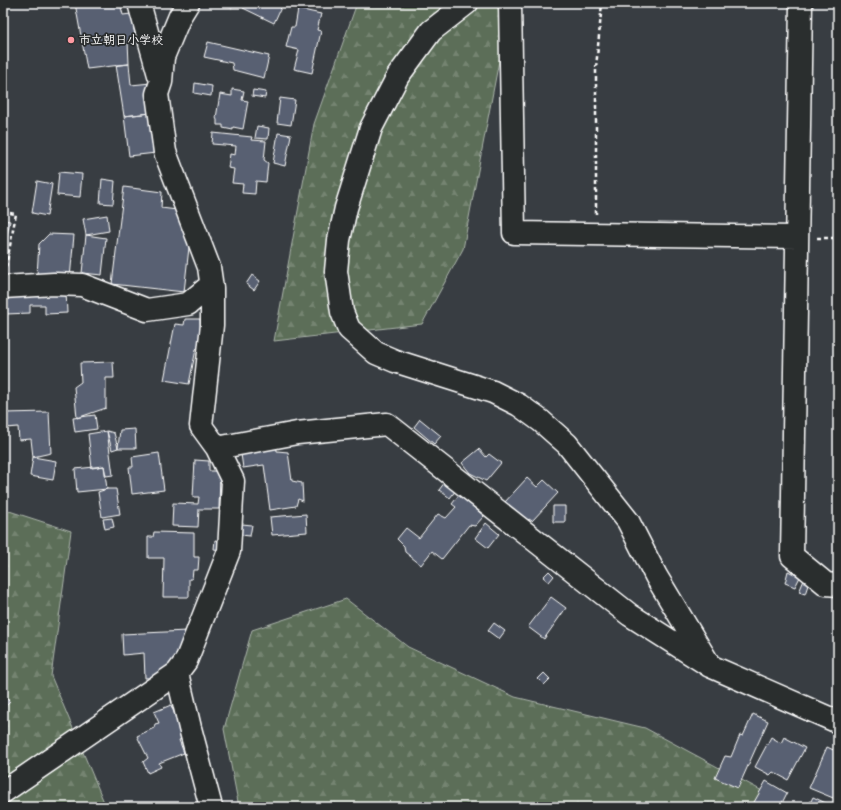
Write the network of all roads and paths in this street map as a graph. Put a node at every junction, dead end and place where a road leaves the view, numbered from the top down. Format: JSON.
{"nodes":[{"id":1,"x":139,"y":3,"type":"edge"},
{"id":2,"x":188,"y":3,"type":"edge"},
{"id":3,"x":467,"y":3,"type":"edge"},
{"id":4,"x":510,"y":3,"type":"edge"},
{"id":5,"x":602,"y":3,"type":"edge"},
{"id":6,"x":801,"y":3,"type":"edge"},
{"id":7,"x":161,"y":82,"type":"junction"},
{"id":8,"x":3,"y":212,"type":"edge"},
{"id":9,"x":596,"y":234,"type":"junction"},
{"id":10,"x":797,"y":238,"type":"junction"},
{"id":11,"x":4,"y":279,"type":"edge"},
{"id":12,"x":211,"y":284,"type":"junction"},
{"id":13,"x":217,"y":448,"type":"junction"},
{"id":14,"x":838,"y":585,"type":"edge"},
{"id":15,"x":710,"y":666,"type":"junction"},
{"id":16,"x":178,"y":673,"type":"junction"},
{"id":17,"x":838,"y":722,"type":"edge"},
{"id":18,"x":3,"y":792,"type":"edge"},
{"id":19,"x":211,"y":807,"type":"edge"}],
"edges":[{"from":1,"to":7,"type":"street"},
{"from":2,"to":7,"type":"street"},
{"from":3,"to":15,"type":"street"},
{"from":4,"to":9,"type":"street"},
{"from":5,"to":9,"type":"path"},
{"from":6,"to":10,"type":"street"},
{"from":7,"to":12,"type":"street"},
{"from":8,"to":11,"type":"path"},
{"from":9,"to":10,"type":"street"},
{"from":10,"to":14,"type":"street"},
{"from":11,"to":12,"type":"street"},
{"from":12,"to":13,"type":"street"},
{"from":13,"to":15,"type":"street"},
{"from":13,"to":16,"type":"street"},
{"from":15,"to":17,"type":"street"},
{"from":16,"to":18,"type":"street"},
{"from":16,"to":19,"type":"street"}]}
